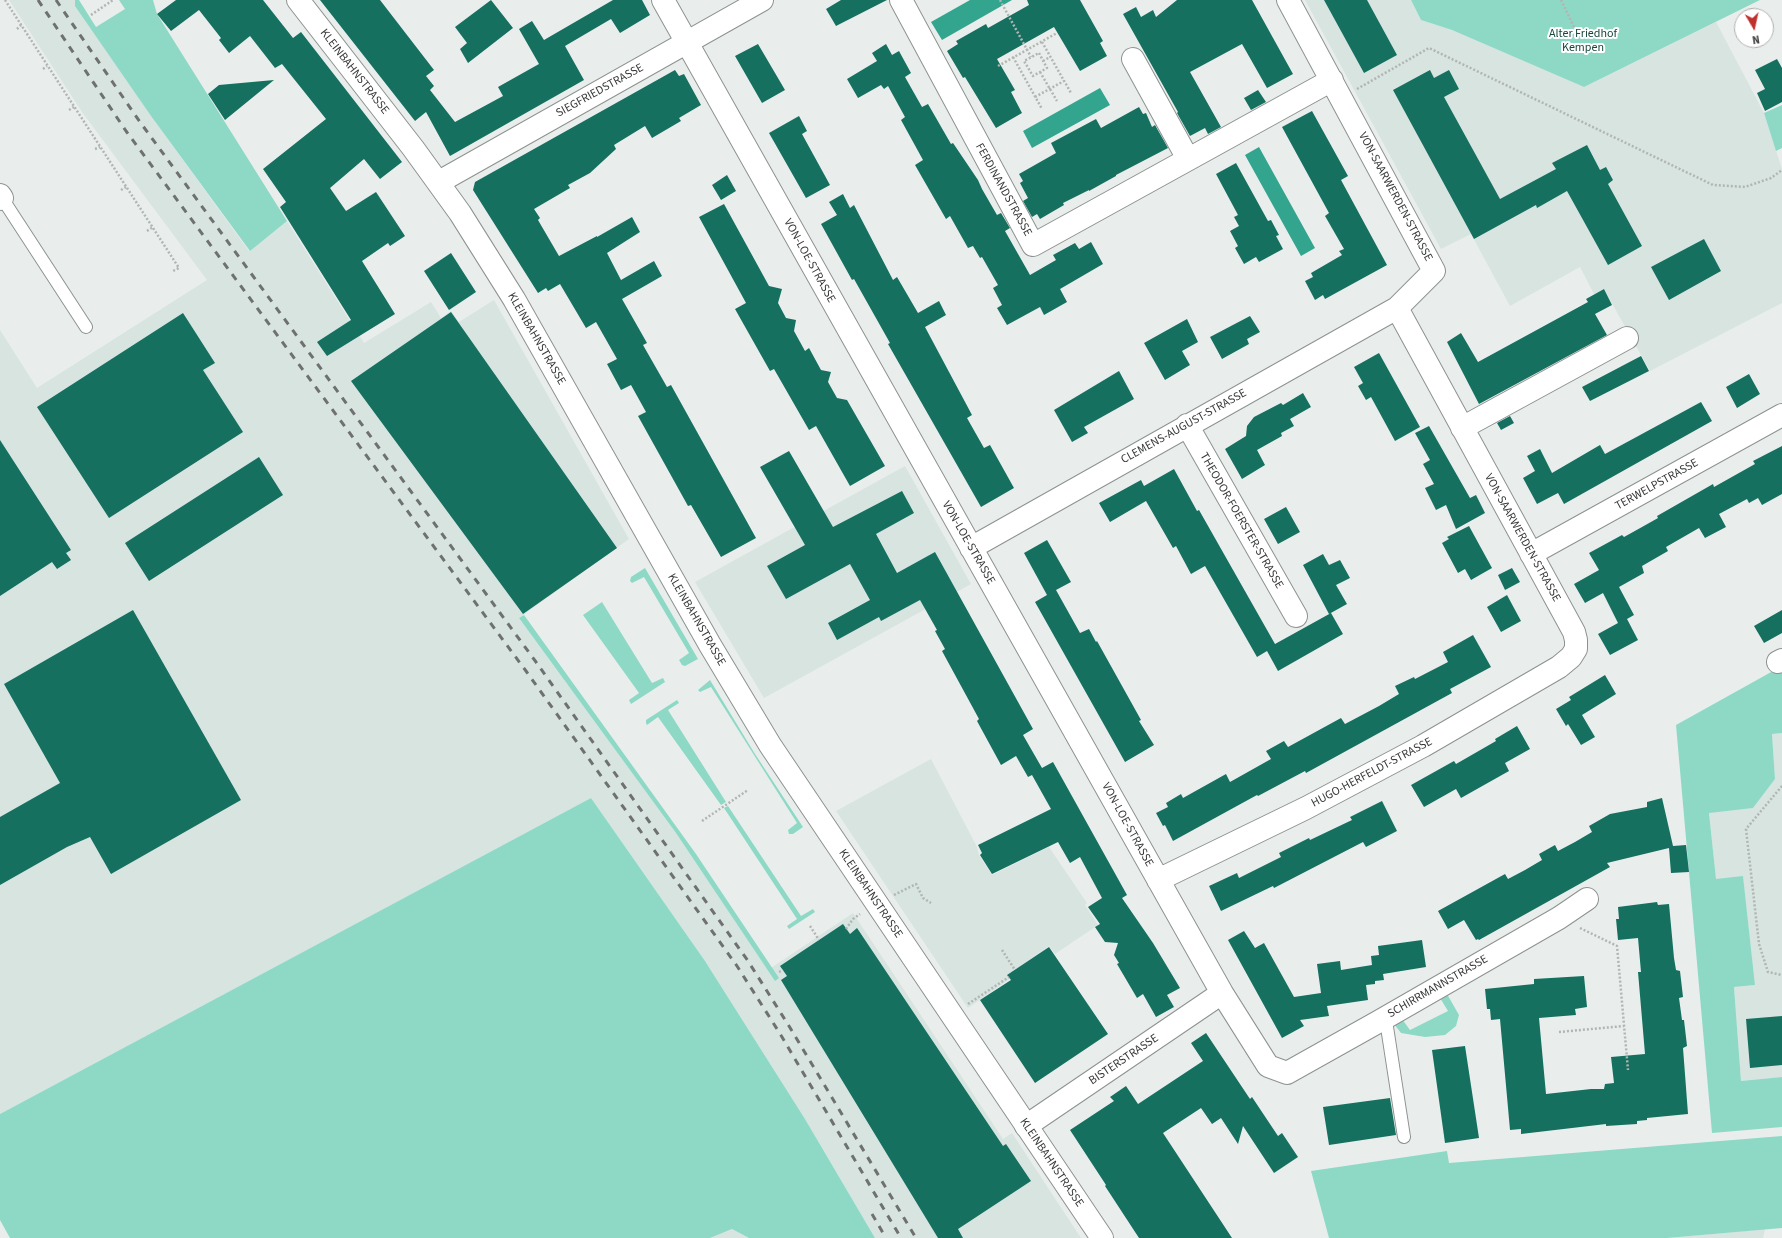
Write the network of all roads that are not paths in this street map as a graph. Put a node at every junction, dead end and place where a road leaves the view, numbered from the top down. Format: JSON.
{"nodes":[{"id":1,"x":298,"y":0,"type":"edge"},
{"id":2,"x":663,"y":0,"type":"edge"},
{"id":3,"x":762,"y":0,"type":"edge"},
{"id":4,"x":901,"y":0,"type":"edge"},
{"id":5,"x":1288,"y":0,"type":"edge"},
{"id":6,"x":687,"y":42,"type":"junction"},
{"id":7,"x":1133,"y":59,"type":"dead end"},
{"id":8,"x":1337,"y":89,"type":"junction"},
{"id":9,"x":1188,"y":159,"type":"junction"},
{"id":10,"x":439,"y":182,"type":"junction"},
{"id":11,"x":1,"y":197,"type":"edge"},
{"id":12,"x":1397,"y":308,"type":"junction"},
{"id":13,"x":86,"y":327,"type":"dead end"},
{"id":14,"x":1627,"y":338,"type":"dead end"},
{"id":15,"x":1782,"y":415,"type":"edge"},
{"id":16,"x":1187,"y":425,"type":"junction"},
{"id":17,"x":1462,"y":428,"type":"junction"},
{"id":18,"x":971,"y":548,"type":"junction"},
{"id":19,"x":1531,"y":554,"type":"junction"},
{"id":20,"x":1296,"y":616,"type":"dead end"},
{"id":21,"x":1576,"y":649,"type":"joint"},
{"id":22,"x":1158,"y":880,"type":"junction"},
{"id":23,"x":1587,"y":899,"type":"dead end"},
{"id":24,"x":1222,"y":993,"type":"junction"},
{"id":25,"x":1387,"y":1027,"type":"dead end"},
{"id":26,"x":1287,"y":1073,"type":"joint"},
{"id":27,"x":1026,"y":1126,"type":"junction"},
{"id":28,"x":1404,"y":1137,"type":"dead end"},
{"id":29,"x":1102,"y":1238,"type":"edge"}],
"edges":[{"from":1,"to":10,"type":"street","name":"KLEINBAHNSTRASSE"},
{"from":2,"to":6,"type":"street","name":"VON-LOE-STRASSE"},
{"from":3,"to":6,"type":"street","name":"SIEGFRIEDSTRASSE"},
{"from":4,"to":9,"type":"street","name":"FERDINANDSTRASSE"},
{"from":5,"to":8,"type":"street","name":"VON-SAARWERDEN-STRASSE"},
{"from":6,"to":10,"type":"street","name":"SIEGFRIEDSTRASSE"},
{"from":6,"to":18,"type":"street","name":"VON-LOE-STRASSE"},
{"from":7,"to":9,"type":"street"},
{"from":8,"to":9,"type":"street","name":"FERDINANDSTRASSE"},
{"from":8,"to":12,"type":"street","name":"VON-SAARWERDEN-STRASSE"},
{"from":10,"to":27,"type":"street","name":"KLEINBAHNSTRASSE"},
{"from":11,"to":13,"type":"lane"},
{"from":12,"to":16,"type":"street","name":"CLEMENS-AUGUST-STRASSE"},
{"from":12,"to":17,"type":"street","name":"VON-SAARWERDEN-STRASSE"},
{"from":14,"to":17,"type":"street"},
{"from":15,"to":19,"type":"street","name":"TERWELPSTRASSE"},
{"from":16,"to":18,"type":"street","name":"CLEMENS-AUGUST-STRASSE"},
{"from":16,"to":20,"type":"street","name":"THEODOR-FOERSTER-STRASSE"},
{"from":17,"to":19,"type":"street","name":"VON-SAARWERDEN-STRASSE"},
{"from":18,"to":22,"type":"street","name":"VON-LOE-STRASSE"},
{"from":19,"to":21,"type":"street","name":"VON-SAARWERDEN-STRASSE"},
{"from":21,"to":22,"type":"street","name":"HUGO-HERFELDT-STRASSE"},
{"from":22,"to":24,"type":"street","name":"VON-LOE-STRASSE"},
{"from":23,"to":26,"type":"street","name":"SCHIRRMANNSTRASSE"},
{"from":24,"to":26,"type":"street","name":"VON-LOE-STRASSE"},
{"from":24,"to":27,"type":"street","name":"BISTERSTRASSE"},
{"from":25,"to":28,"type":"lane"},
{"from":27,"to":29,"type":"street","name":"KLEINBAHNSTRASSE"}]}
